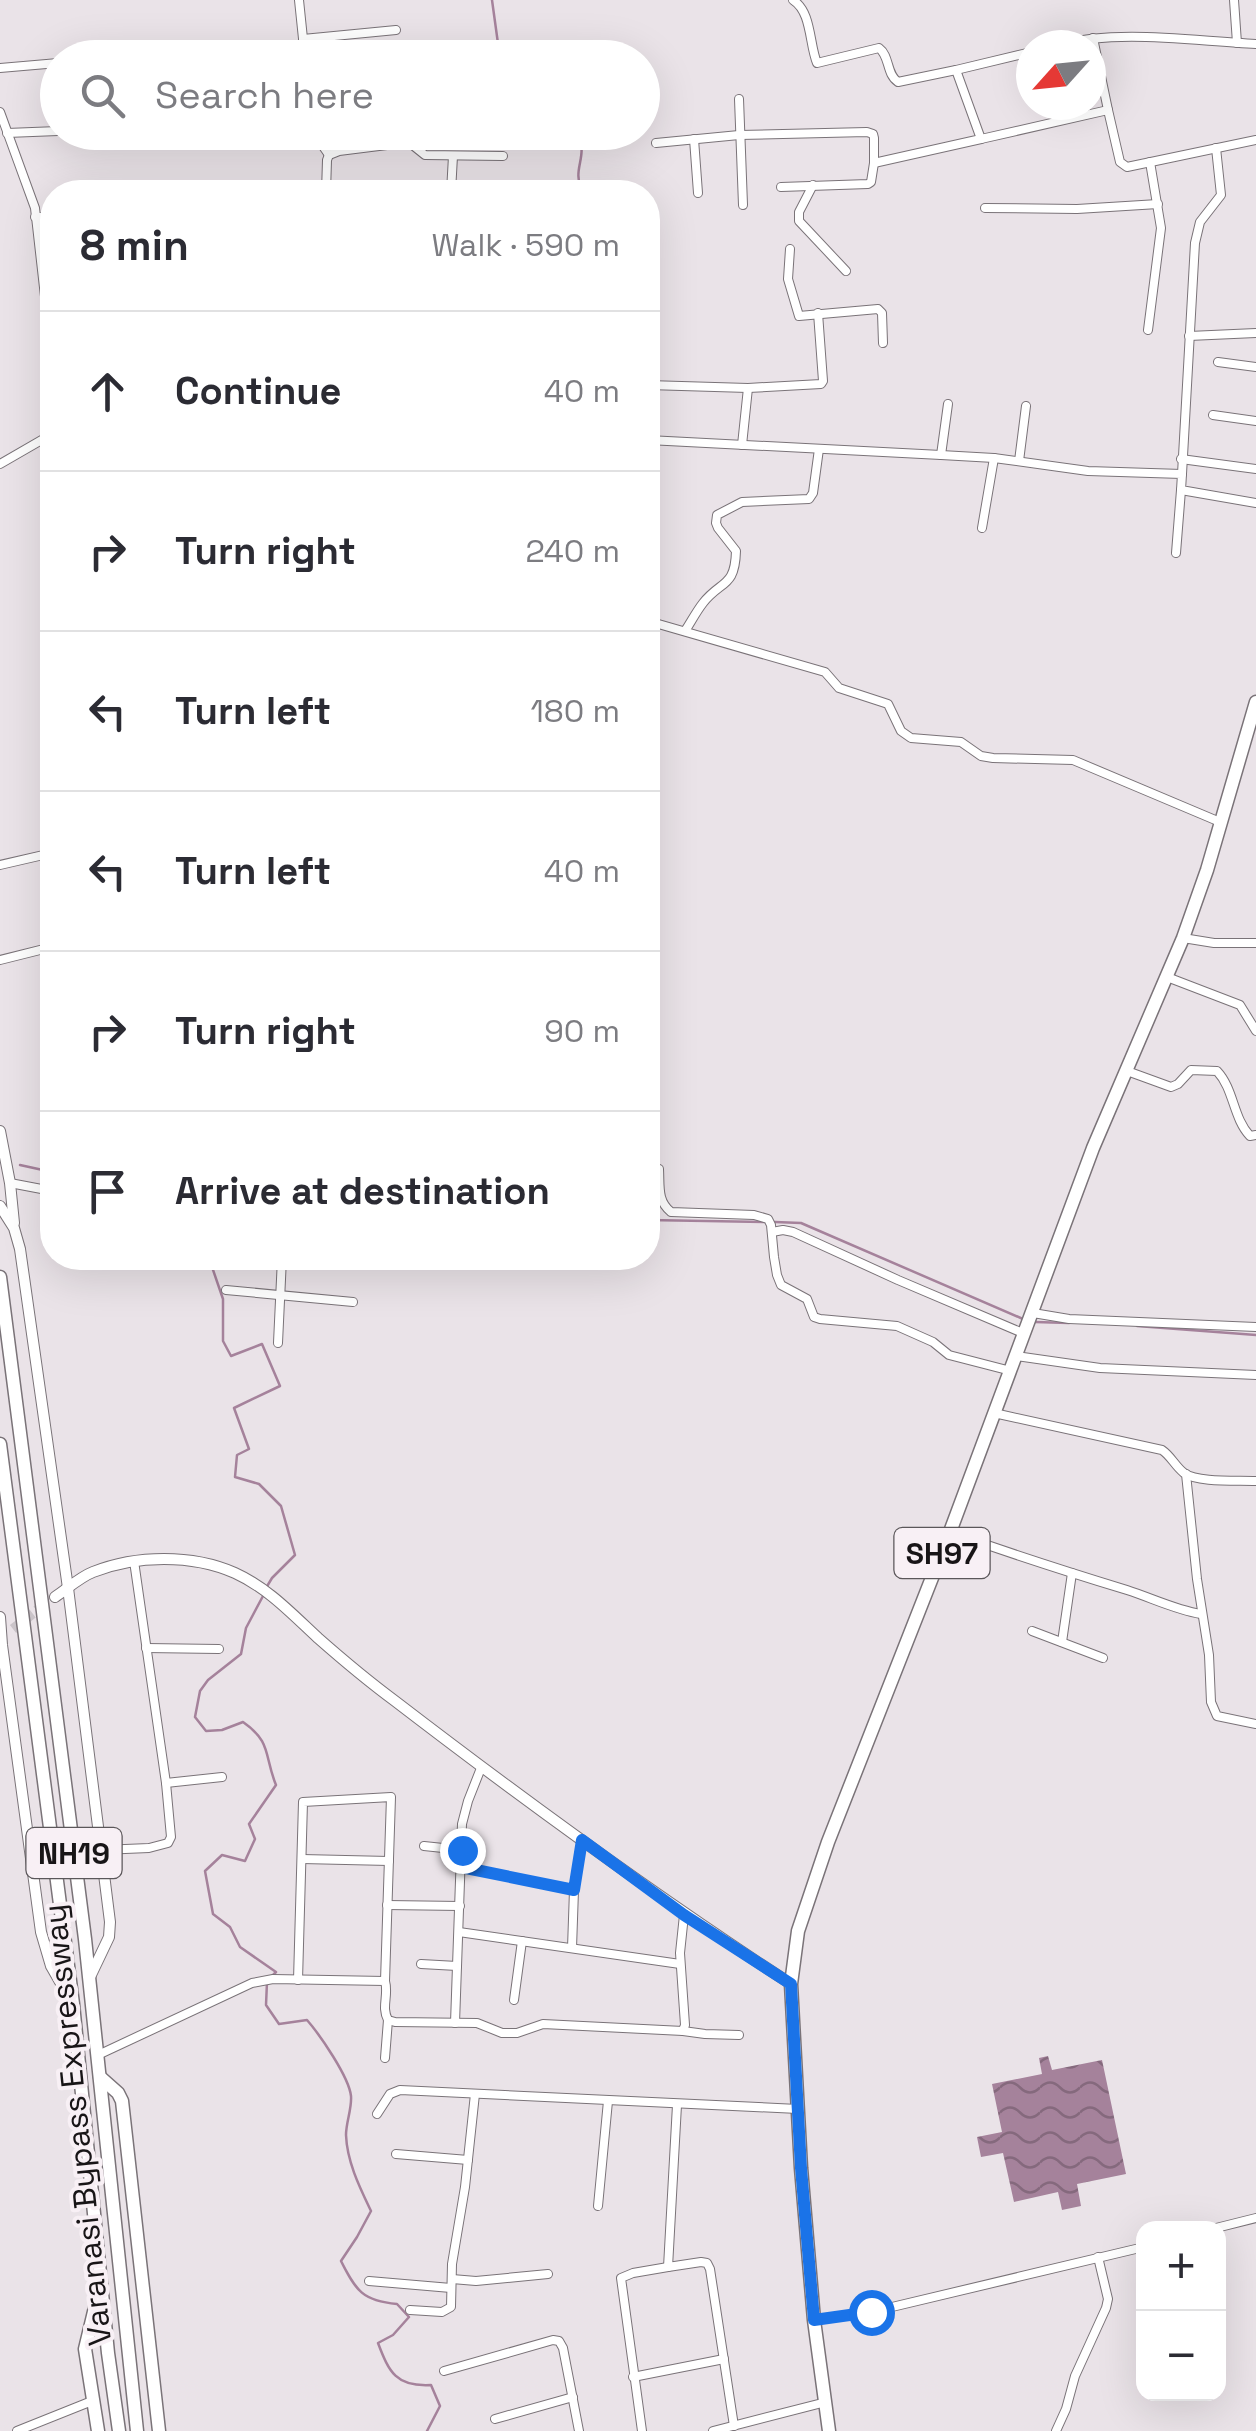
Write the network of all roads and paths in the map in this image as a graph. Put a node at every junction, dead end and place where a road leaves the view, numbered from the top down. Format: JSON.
{"nodes":[{"id":1,"x":299,"y":0,"type":"edge"},
{"id":2,"x":793,"y":0,"type":"edge"},
{"id":3,"x":1234,"y":0,"type":"edge"},
{"id":4,"x":396,"y":30,"type":"dead end"},
{"id":5,"x":1106,"y":38,"type":"edge"},
{"id":6,"x":303,"y":40,"type":"joint"},
{"id":7,"x":1237,"y":43,"type":"junction"},
{"id":8,"x":1256,"y":44,"type":"edge"},
{"id":9,"x":1016,"y":56,"type":"edge"},
{"id":10,"x":40,"y":65,"type":"edge"},
{"id":11,"x":0,"y":68,"type":"edge"},
{"id":12,"x":956,"y":70,"type":"junction"},
{"id":13,"x":739,"y":99,"type":"dead end"},
{"id":14,"x":1106,"y":100,"type":"edge"},
{"id":15,"x":1108,"y":110,"type":"junction"},
{"id":16,"x":0,"y":112,"type":"edge"},
{"id":17,"x":40,"y":131,"type":"edge"},
{"id":18,"x":7,"y":132,"type":"junction"},
{"id":19,"x":739,"y":135,"type":"junction"},
{"id":20,"x":694,"y":139,"type":"junction"},
{"id":21,"x":982,"y":139,"type":"junction"},
{"id":22,"x":1256,"y":140,"type":"edge"},
{"id":23,"x":660,"y":143,"type":"edge"},
{"id":24,"x":1216,"y":148,"type":"junction"},
{"id":25,"x":326,"y":150,"type":"edge"},
{"id":26,"x":347,"y":150,"type":"edge"},
{"id":27,"x":418,"y":150,"type":"edge"},
{"id":28,"x":330,"y":155,"type":"junction"},
{"id":29,"x":453,"y":156,"type":"junction"},
{"id":30,"x":503,"y":156,"type":"dead end"},
{"id":31,"x":1150,"y":162,"type":"junction"},
{"id":32,"x":874,"y":163,"type":"junction"},
{"id":33,"x":326,"y":180,"type":"edge"},
{"id":34,"x":452,"y":180,"type":"edge"},
{"id":35,"x":813,"y":185,"type":"junction"},
{"id":36,"x":781,"y":187,"type":"dead end"},
{"id":37,"x":698,"y":193,"type":"dead end"},
{"id":38,"x":1158,"y":204,"type":"junction"},
{"id":39,"x":742,"y":205,"type":"dead end"},
{"id":40,"x":985,"y":208,"type":"dead end"},
{"id":41,"x":35,"y":218,"type":"junction"},
{"id":42,"x":40,"y":218,"type":"edge"},
{"id":43,"x":40,"y":244,"type":"edge"},
{"id":44,"x":790,"y":249,"type":"dead end"},
{"id":45,"x":846,"y":271,"type":"dead end"},
{"id":46,"x":818,"y":314,"type":"junction"},
{"id":47,"x":1148,"y":330,"type":"dead end"},
{"id":48,"x":1256,"y":333,"type":"edge"},
{"id":49,"x":1189,"y":336,"type":"junction"},
{"id":50,"x":882,"y":343,"type":"dead end"},
{"id":51,"x":1218,"y":362,"type":"dead end"},
{"id":52,"x":1256,"y":367,"type":"edge"},
{"id":53,"x":660,"y":385,"type":"edge"},
{"id":54,"x":748,"y":388,"type":"junction"},
{"id":55,"x":948,"y":404,"type":"dead end"},
{"id":56,"x":1026,"y":406,"type":"dead end"},
{"id":57,"x":1214,"y":415,"type":"dead end"},
{"id":58,"x":1256,"y":421,"type":"edge"},
{"id":59,"x":40,"y":441,"type":"edge"},
{"id":60,"x":660,"y":441,"type":"edge"},
{"id":61,"x":742,"y":445,"type":"junction"},
{"id":62,"x":819,"y":448,"type":"junction"},
{"id":63,"x":941,"y":454,"type":"junction"},
{"id":64,"x":994,"y":458,"type":"junction"},
{"id":65,"x":1182,"y":458,"type":"junction"},
{"id":66,"x":1019,"y":462,"type":"junction"},
{"id":67,"x":0,"y":464,"type":"edge"},
{"id":68,"x":1256,"y":469,"type":"edge"},
{"id":69,"x":1182,"y":474,"type":"junction"},
{"id":70,"x":1181,"y":490,"type":"junction"},
{"id":71,"x":1256,"y":503,"type":"edge"},
{"id":72,"x":982,"y":528,"type":"dead end"},
{"id":73,"x":1176,"y":552,"type":"dead end"},
{"id":74,"x":660,"y":625,"type":"edge"},
{"id":75,"x":685,"y":632,"type":"junction"},
{"id":76,"x":1256,"y":702,"type":"edge"},
{"id":77,"x":1220,"y":822,"type":"junction"},
{"id":78,"x":40,"y":856,"type":"edge"},
{"id":79,"x":0,"y":865,"type":"edge"},
{"id":80,"x":1183,"y":938,"type":"junction"},
{"id":81,"x":1256,"y":943,"type":"edge"},
{"id":82,"x":40,"y":950,"type":"edge"},
{"id":83,"x":0,"y":960,"type":"edge"},
{"id":84,"x":1167,"y":977,"type":"junction"},
{"id":85,"x":1256,"y":1031,"type":"edge"},
{"id":86,"x":1127,"y":1071,"type":"junction"},
{"id":87,"x":0,"y":1130,"type":"edge"},
{"id":88,"x":1256,"y":1135,"type":"edge"},
{"id":89,"x":10,"y":1182,"type":"junction"},
{"id":90,"x":40,"y":1188,"type":"edge"},
{"id":91,"x":660,"y":1197,"type":"edge"},
{"id":92,"x":0,"y":1206,"type":"edge"},
{"id":93,"x":14,"y":1228,"type":"junction"},
{"id":94,"x":772,"y":1232,"type":"junction"},
{"id":95,"x":281,"y":1270,"type":"edge"},
{"id":96,"x":0,"y":1277,"type":"edge"},
{"id":97,"x":226,"y":1290,"type":"dead end"},
{"id":98,"x":280,"y":1296,"type":"junction"},
{"id":99,"x":353,"y":1302,"type":"dead end"},
{"id":100,"x":1033,"y":1312,"type":"junction"},
{"id":101,"x":1256,"y":1327,"type":"edge"},
{"id":102,"x":1025,"y":1334,"type":"junction"},
{"id":103,"x":278,"y":1343,"type":"dead end"},
{"id":104,"x":1016,"y":1356,"type":"junction"},
{"id":105,"x":1011,"y":1370,"type":"junction"},
{"id":106,"x":1256,"y":1374,"type":"edge"},
{"id":107,"x":994,"y":1413,"type":"junction"},
{"id":108,"x":0,"y":1444,"type":"edge"},
{"id":109,"x":1186,"y":1474,"type":"junction"},
{"id":110,"x":1256,"y":1481,"type":"edge"},
{"id":111,"x":950,"y":1532,"type":"junction"},
{"id":112,"x":134,"y":1562,"type":"junction"},
{"id":113,"x":1072,"y":1574,"type":"junction"},
{"id":114,"x":68,"y":1588,"type":"junction"},
{"id":115,"x":55,"y":1597,"type":"tunnel mouth"},
{"id":116,"x":1202,"y":1614,"type":"junction"},
{"id":117,"x":0,"y":1617,"type":"edge"},
{"id":118,"x":13,"y":1629,"type":"tunnel mouth"},
{"id":119,"x":1032,"y":1631,"type":"dead end"},
{"id":120,"x":1062,"y":1642,"type":"junction"},
{"id":121,"x":1,"y":1646,"type":"edge"},
{"id":122,"x":146,"y":1648,"type":"junction"},
{"id":123,"x":219,"y":1649,"type":"dead end"},
{"id":124,"x":1103,"y":1658,"type":"dead end"},
{"id":125,"x":1256,"y":1724,"type":"edge"},
{"id":126,"x":482,"y":1768,"type":"junction"},
{"id":127,"x":222,"y":1777,"type":"dead end"},
{"id":128,"x":166,"y":1783,"type":"junction"},
{"id":129,"x":582,"y":1840,"type":"junction"},
{"id":130,"x":424,"y":1846,"type":"dead end"},
{"id":131,"x":101,"y":1850,"type":"junction"},
{"id":132,"x":462,"y":1850,"type":"junction"},
{"id":133,"x":302,"y":1859,"type":"junction"},
{"id":134,"x":389,"y":1861,"type":"junction"},
{"id":135,"x":461,"y":1867,"type":"junction"},
{"id":136,"x":574,"y":1890,"type":"junction"},
{"id":137,"x":387,"y":1905,"type":"junction"},
{"id":138,"x":460,"y":1906,"type":"junction"},
{"id":139,"x":684,"y":1915,"type":"junction"},
{"id":140,"x":459,"y":1932,"type":"junction"},
{"id":141,"x":522,"y":1941,"type":"junction"},
{"id":142,"x":572,"y":1948,"type":"junction"},
{"id":143,"x":421,"y":1964,"type":"dead end"},
{"id":144,"x":680,"y":1964,"type":"junction"},
{"id":145,"x":458,"y":1966,"type":"junction"},
{"id":146,"x":90,"y":1977,"type":"junction"},
{"id":147,"x":298,"y":1980,"type":"junction"},
{"id":148,"x":384,"y":1981,"type":"junction"},
{"id":149,"x":791,"y":1984,"type":"junction"},
{"id":150,"x":514,"y":2000,"type":"dead end"},
{"id":151,"x":73,"y":2004,"type":"junction"},
{"id":152,"x":388,"y":2020,"type":"junction"},
{"id":153,"x":456,"y":2024,"type":"junction"},
{"id":154,"x":683,"y":2031,"type":"junction"},
{"id":155,"x":739,"y":2035,"type":"dead end"},
{"id":156,"x":98,"y":2055,"type":"junction"},
{"id":157,"x":385,"y":2058,"type":"dead end"},
{"id":158,"x":100,"y":2077,"type":"junction"},
{"id":159,"x":475,"y":2094,"type":"junction"},
{"id":160,"x":608,"y":2101,"type":"junction"},
{"id":161,"x":677,"y":2105,"type":"junction"},
{"id":162,"x":798,"y":2109,"type":"junction"},
{"id":163,"x":377,"y":2114,"type":"dead end"},
{"id":164,"x":396,"y":2154,"type":"dead end"},
{"id":165,"x":468,"y":2160,"type":"junction"},
{"id":166,"x":598,"y":2206,"type":"dead end"},
{"id":167,"x":1256,"y":2218,"type":"edge"},
{"id":168,"x":1226,"y":2226,"type":"edge"},
{"id":169,"x":1136,"y":2248,"type":"edge"},
{"id":170,"x":1098,"y":2258,"type":"junction"},
{"id":171,"x":668,"y":2267,"type":"junction"},
{"id":172,"x":548,"y":2274,"type":"dead end"},
{"id":173,"x":369,"y":2281,"type":"dead end"},
{"id":174,"x":101,"y":2283,"type":"junction"},
{"id":175,"x":452,"y":2284,"type":"junction"},
{"id":176,"x":410,"y":2310,"type":"dead end"},
{"id":177,"x":814,"y":2320,"type":"junction"},
{"id":178,"x":724,"y":2359,"type":"junction"},
{"id":179,"x":444,"y":2371,"type":"dead end"},
{"id":180,"x":633,"y":2376,"type":"junction"},
{"id":181,"x":573,"y":2397,"type":"junction"},
{"id":182,"x":92,"y":2401,"type":"junction"},
{"id":183,"x":826,"y":2402,"type":"junction"},
{"id":184,"x":495,"y":2419,"type":"dead end"},
{"id":185,"x":734,"y":2426,"type":"junction"},
{"id":186,"x":17,"y":2431,"type":"edge"},
{"id":187,"x":98,"y":2431,"type":"edge"},
{"id":188,"x":119,"y":2431,"type":"edge"},
{"id":189,"x":138,"y":2431,"type":"edge"},
{"id":190,"x":159,"y":2431,"type":"edge"},
{"id":191,"x":580,"y":2431,"type":"edge"},
{"id":192,"x":642,"y":2431,"type":"edge"},
{"id":193,"x":714,"y":2431,"type":"edge"},
{"id":194,"x":829,"y":2431,"type":"edge"},
{"id":195,"x":1056,"y":2431,"type":"edge"}],
"edges":[{"from":1,"to":6,"type":"street"},
{"from":2,"to":12,"type":"street"},
{"from":3,"to":7,"type":"street"},
{"from":4,"to":6,"type":"street"},
{"from":5,"to":7,"type":"street"},
{"from":7,"to":8,"type":"street"},
{"from":9,"to":12,"type":"street"},
{"from":10,"to":11,"type":"street"},
{"from":12,"to":21,"type":"street"},
{"from":13,"to":19,"type":"street"},
{"from":14,"to":15,"type":"street"},
{"from":15,"to":21,"type":"street"},
{"from":15,"to":31,"type":"street"},
{"from":16,"to":18,"type":"street"},
{"from":17,"to":18,"type":"street"},
{"from":18,"to":41,"type":"street"},
{"from":19,"to":20,"type":"street"},
{"from":19,"to":32,"type":"street"},
{"from":19,"to":39,"type":"street"},
{"from":20,"to":23,"type":"street"},
{"from":20,"to":37,"type":"street"},
{"from":21,"to":32,"type":"street"},
{"from":22,"to":24,"type":"street"},
{"from":24,"to":31,"type":"street"},
{"from":24,"to":49,"type":"street"},
{"from":25,"to":28,"type":"street"},
{"from":26,"to":28,"type":"street"},
{"from":27,"to":29,"type":"street"},
{"from":28,"to":33,"type":"street"},
{"from":29,"to":30,"type":"street"},
{"from":29,"to":34,"type":"street"},
{"from":31,"to":38,"type":"street"},
{"from":32,"to":35,"type":"street"},
{"from":35,"to":36,"type":"street"},
{"from":35,"to":45,"type":"street"},
{"from":38,"to":40,"type":"street"},
{"from":38,"to":47,"type":"street"},
{"from":41,"to":42,"type":"street"},
{"from":41,"to":43,"type":"street"},
{"from":44,"to":46,"type":"street"},
{"from":46,"to":50,"type":"street"},
{"from":46,"to":54,"type":"street"},
{"from":48,"to":49,"type":"street"},
{"from":49,"to":65,"type":"street"},
{"from":51,"to":52,"type":"street"},
{"from":53,"to":54,"type":"street"},
{"from":54,"to":61,"type":"street"},
{"from":55,"to":63,"type":"street"},
{"from":56,"to":66,"type":"street"},
{"from":57,"to":58,"type":"street"},
{"from":59,"to":67,"type":"street"},
{"from":60,"to":61,"type":"street"},
{"from":61,"to":62,"type":"street"},
{"from":62,"to":63,"type":"street"},
{"from":62,"to":75,"type":"street"},
{"from":63,"to":64,"type":"street"},
{"from":64,"to":66,"type":"street"},
{"from":64,"to":72,"type":"street"},
{"from":65,"to":68,"type":"street"},
{"from":65,"to":69,"type":"street"},
{"from":66,"to":69,"type":"street"},
{"from":69,"to":70,"type":"street"},
{"from":70,"to":71,"type":"street"},
{"from":70,"to":73,"type":"street"},
{"from":74,"to":75,"type":"street"},
{"from":75,"to":77,"type":"street"},
{"from":76,"to":77,"type":"main road","number":"SH97"},
{"from":77,"to":80,"type":"main road","number":"SH97"},
{"from":78,"to":79,"type":"street"},
{"from":80,"to":81,"type":"street"},
{"from":80,"to":84,"type":"main road","number":"SH97"},
{"from":82,"to":83,"type":"street"},
{"from":84,"to":85,"type":"street"},
{"from":84,"to":86,"type":"main road","number":"SH97"},
{"from":86,"to":88,"type":"street"},
{"from":86,"to":100,"type":"main road","number":"SH97"},
{"from":87,"to":89,"type":"street"},
{"from":89,"to":90,"type":"street"},
{"from":89,"to":93,"type":"street"},
{"from":91,"to":94,"type":"street"},
{"from":92,"to":93,"type":"street"},
{"from":93,"to":114,"type":"street"},
{"from":94,"to":102,"type":"street"},
{"from":94,"to":105,"type":"street"},
{"from":95,"to":98,"type":"street"},
{"from":96,"to":146,"type":"main road","name":"Varanasi Bypass Expressway","number":"NH19"},
{"from":97,"to":98,"type":"street"},
{"from":98,"to":99,"type":"street"},
{"from":98,"to":103,"type":"street"},
{"from":100,"to":101,"type":"street"},
{"from":100,"to":102,"type":"main road","number":"SH97"},
{"from":102,"to":104,"type":"main road","number":"SH97"},
{"from":104,"to":105,"type":"main road","number":"SH97"},
{"from":104,"to":106,"type":"street"},
{"from":105,"to":107,"type":"main road","number":"SH97"},
{"from":107,"to":109,"type":"street"},
{"from":107,"to":111,"type":"main road","number":"SH97"},
{"from":108,"to":151,"type":"main road","name":"Varanasi Bypass Expressway","number":"NH19"},
{"from":109,"to":110,"type":"street"},
{"from":109,"to":116,"type":"street"},
{"from":111,"to":113,"type":"street"},
{"from":111,"to":149,"type":"main road","number":"SH97"},
{"from":112,"to":114,"type":"street"},
{"from":112,"to":122,"type":"street"},
{"from":112,"to":126,"type":"street"},
{"from":113,"to":116,"type":"street"},
{"from":113,"to":120,"type":"street"},
{"from":114,"to":115,"type":"street"},
{"from":114,"to":131,"type":"street"},
{"from":116,"to":125,"type":"street"},
{"from":117,"to":121,"type":"street"},
{"from":118,"to":121,"type":"street"},
{"from":119,"to":120,"type":"street"},
{"from":120,"to":124,"type":"street"},
{"from":121,"to":151,"type":"street"},
{"from":122,"to":123,"type":"street"},
{"from":122,"to":128,"type":"street"},
{"from":126,"to":129,"type":"street"},
{"from":126,"to":132,"type":"street"},
{"from":127,"to":128,"type":"street"},
{"from":128,"to":131,"type":"street"},
{"from":129,"to":136,"type":"street"},
{"from":129,"to":139,"type":"street"},
{"from":130,"to":132,"type":"street"},
{"from":131,"to":146,"type":"street"},
{"from":132,"to":135,"type":"street"},
{"from":133,"to":134,"type":"street"},
{"from":133,"to":134,"type":"street"},
{"from":133,"to":147,"type":"street"},
{"from":134,"to":137,"type":"street"},
{"from":135,"to":136,"type":"street"},
{"from":135,"to":138,"type":"street"},
{"from":136,"to":142,"type":"street"},
{"from":137,"to":138,"type":"street"},
{"from":137,"to":148,"type":"street"},
{"from":138,"to":140,"type":"street"},
{"from":139,"to":144,"type":"street"},
{"from":139,"to":149,"type":"street"},
{"from":140,"to":141,"type":"street"},
{"from":140,"to":145,"type":"street"},
{"from":141,"to":142,"type":"street"},
{"from":141,"to":150,"type":"street"},
{"from":142,"to":144,"type":"street"},
{"from":143,"to":145,"type":"street"},
{"from":144,"to":154,"type":"street"},
{"from":145,"to":153,"type":"street"},
{"from":146,"to":156,"type":"main road","name":"Varanasi Bypass Expressway","number":"NH19"},
{"from":147,"to":148,"type":"street"},
{"from":147,"to":156,"type":"street"},
{"from":148,"to":152,"type":"street"},
{"from":149,"to":162,"type":"main road","number":"SH97"},
{"from":151,"to":174,"type":"main road","name":"Varanasi Bypass Expressway","number":"NH19"},
{"from":152,"to":153,"type":"street"},
{"from":152,"to":157,"type":"street"},
{"from":153,"to":154,"type":"street"},
{"from":154,"to":155,"type":"street"},
{"from":156,"to":158,"type":"main road","name":"Varanasi Bypass Expressway","number":"NH19"},
{"from":158,"to":189,"type":"main road","name":"Varanasi Bypass Expressway","number":"NH19"},
{"from":158,"to":190,"type":"main road"},
{"from":159,"to":160,"type":"street"},
{"from":159,"to":163,"type":"street"},
{"from":159,"to":165,"type":"street"},
{"from":160,"to":161,"type":"street"},
{"from":160,"to":166,"type":"street"},
{"from":161,"to":162,"type":"street"},
{"from":161,"to":171,"type":"street"},
{"from":162,"to":177,"type":"main road","number":"SH97"},
{"from":164,"to":165,"type":"street"},
{"from":165,"to":175,"type":"street"},
{"from":167,"to":168,"type":"street"},
{"from":169,"to":170,"type":"street"},
{"from":170,"to":177,"type":"street"},
{"from":170,"to":195,"type":"street"},
{"from":171,"to":178,"type":"street"},
{"from":171,"to":180,"type":"street"},
{"from":172,"to":175,"type":"street"},
{"from":173,"to":175,"type":"street"},
{"from":174,"to":182,"type":"main road"},
{"from":174,"to":188,"type":"main road","name":"Varanasi Bypass Expressway","number":"NH19"},
{"from":175,"to":176,"type":"street"},
{"from":177,"to":183,"type":"main road","number":"SH97"},
{"from":178,"to":180,"type":"street"},
{"from":178,"to":185,"type":"street"},
{"from":179,"to":181,"type":"street"},
{"from":180,"to":192,"type":"street"},
{"from":181,"to":184,"type":"street"},
{"from":181,"to":191,"type":"street"},
{"from":182,"to":186,"type":"street"},
{"from":182,"to":187,"type":"main road"},
{"from":183,"to":185,"type":"street"},
{"from":183,"to":194,"type":"main road","number":"SH97"},
{"from":185,"to":193,"type":"street"}]}
